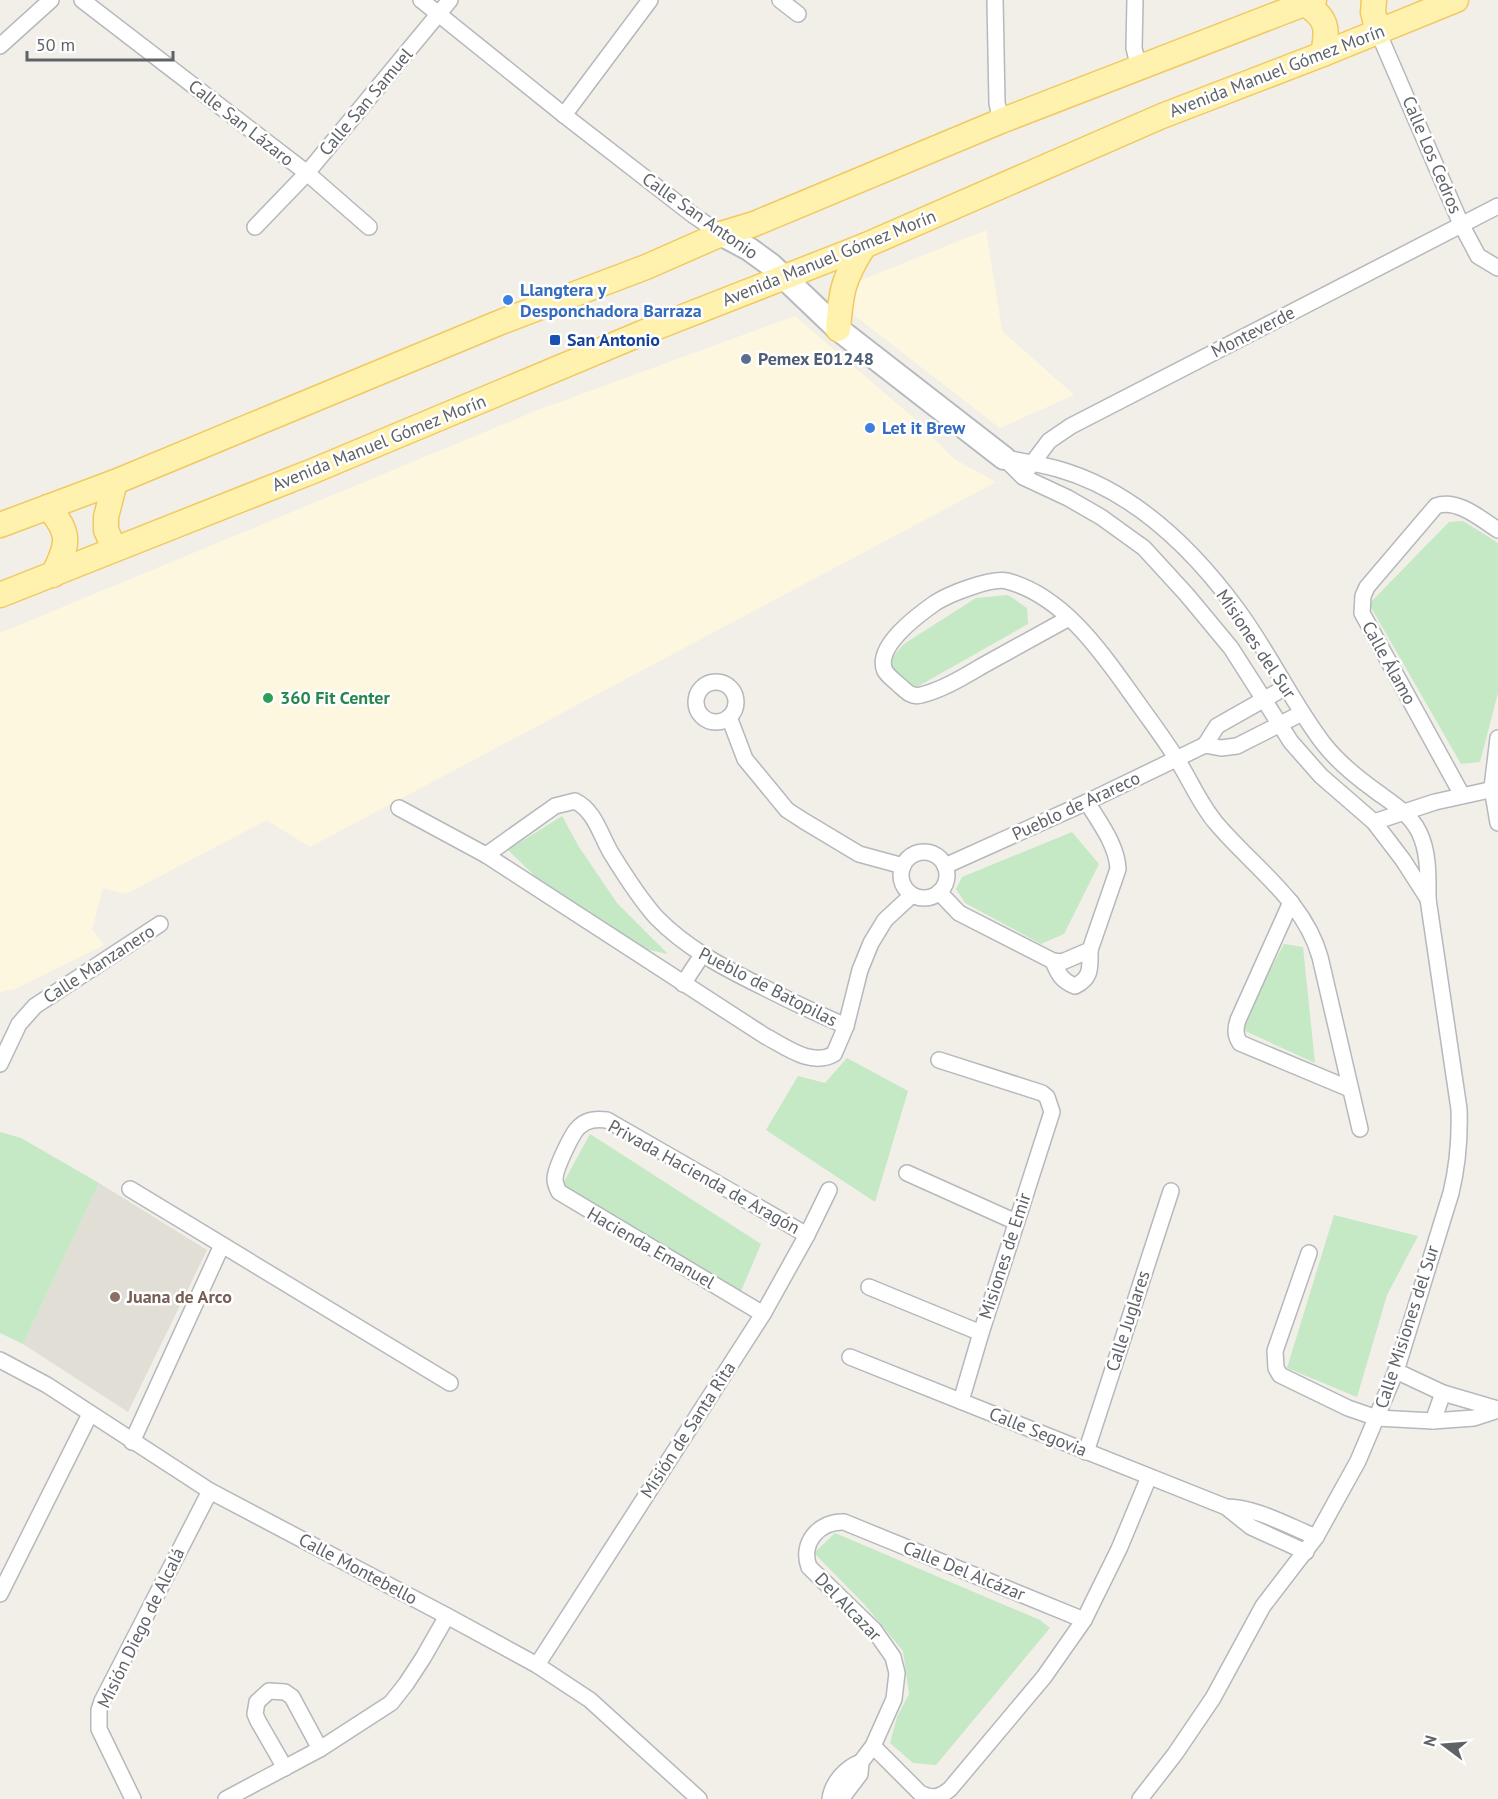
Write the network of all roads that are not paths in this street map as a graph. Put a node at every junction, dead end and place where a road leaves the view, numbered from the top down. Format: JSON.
{"nodes":[{"id":1,"x":51,"y":0,"type":"edge"},
{"id":2,"x":82,"y":0,"type":"edge"},
{"id":3,"x":421,"y":0,"type":"edge"},
{"id":4,"x":450,"y":0,"type":"edge"},
{"id":5,"x":650,"y":0,"type":"edge"},
{"id":6,"x":780,"y":0,"type":"edge"},
{"id":7,"x":995,"y":0,"type":"edge"},
{"id":8,"x":1135,"y":0,"type":"edge"},
{"id":9,"x":1374,"y":0,"type":"edge"},
{"id":10,"x":1456,"y":0,"type":"edge"},
{"id":11,"x":1309,"y":2,"type":"edge"},
{"id":12,"x":798,"y":14,"type":"dead end"},
{"id":13,"x":438,"y":15,"type":"junction"},
{"id":14,"x":1378,"y":32,"type":"junction"},
{"id":15,"x":0,"y":46,"type":"edge"},
{"id":16,"x":1323,"y":54,"type":"junction"},
{"id":17,"x":1139,"y":68,"type":"junction"},
{"id":18,"x":564,"y":115,"type":"junction"},
{"id":19,"x":1002,"y":121,"type":"junction"},
{"id":20,"x":307,"y":174,"type":"junction"},
{"id":21,"x":1498,"y":206,"type":"edge"},
{"id":22,"x":1461,"y":224,"type":"junction"},
{"id":23,"x":255,"y":227,"type":"dead end"},
{"id":24,"x":369,"y":227,"type":"dead end"},
{"id":25,"x":721,"y":234,"type":"junction"},
{"id":26,"x":864,"y":246,"type":"junction"},
{"id":27,"x":1498,"y":268,"type":"edge"},
{"id":28,"x":784,"y":277,"type":"junction"},
{"id":29,"x":838,"y":329,"type":"junction"},
{"id":30,"x":1004,"y":458,"type":"junction"},
{"id":31,"x":1032,"y":463,"type":"junction"},
{"id":32,"x":1023,"y":477,"type":"junction"},
{"id":33,"x":115,"y":482,"type":"junction"},
{"id":34,"x":48,"y":507,"type":"junction"},
{"id":35,"x":0,"y":525,"type":"edge"},
{"id":36,"x":1498,"y":530,"type":"edge"},
{"id":37,"x":114,"y":548,"type":"junction"},
{"id":38,"x":53,"y":575,"type":"junction"},
{"id":39,"x":0,"y":595,"type":"edge"},
{"id":40,"x":1069,"y":618,"type":"junction"},
{"id":41,"x":1286,"y":687,"type":"junction"},
{"id":42,"x":1263,"y":700,"type":"junction"},
{"id":43,"x":1302,"y":713,"type":"junction"},
{"id":44,"x":729,"y":717,"type":"dead end"},
{"id":45,"x":1280,"y":724,"type":"junction"},
{"id":46,"x":1498,"y":738,"type":"edge"},
{"id":47,"x":1205,"y":745,"type":"junction"},
{"id":48,"x":1177,"y":759,"type":"junction"},
{"id":49,"x":1495,"y":788,"type":"edge"},
{"id":50,"x":1462,"y":795,"type":"junction"},
{"id":51,"x":1087,"y":802,"type":"junction"},
{"id":52,"x":399,"y":808,"type":"dead end"},
{"id":53,"x":1404,"y":811,"type":"junction"},
{"id":54,"x":1374,"y":822,"type":"junction"},
{"id":55,"x":1498,"y":824,"type":"edge"},
{"id":56,"x":486,"y":855,"type":"junction"},
{"id":57,"x":903,"y":866,"type":"junction"},
{"id":58,"x":945,"y":866,"type":"junction"},
{"id":59,"x":939,"y":892,"type":"junction"},
{"id":60,"x":912,"y":895,"type":"junction"},
{"id":61,"x":1428,"y":899,"type":"junction"},
{"id":62,"x":1291,"y":902,"type":"junction"},
{"id":63,"x":160,"y":924,"type":"dead end"},
{"id":64,"x":1090,"y":950,"type":"junction"},
{"id":65,"x":702,"y":955,"type":"junction"},
{"id":66,"x":1053,"y":961,"type":"junction"},
{"id":67,"x":683,"y":984,"type":"junction"},
{"id":68,"x":846,"y":1026,"type":"junction"},
{"id":69,"x":939,"y":1060,"type":"dead end"},
{"id":70,"x":0,"y":1064,"type":"edge"},
{"id":71,"x":1350,"y":1089,"type":"junction"},
{"id":72,"x":1360,"y":1129,"type":"dead end"},
{"id":73,"x":556,"y":1170,"type":"joint"},
{"id":74,"x":907,"y":1173,"type":"dead end"},
{"id":75,"x":130,"y":1189,"type":"dead end"},
{"id":76,"x":829,"y":1190,"type":"dead end"},
{"id":77,"x":1171,"y":1191,"type":"dead end"},
{"id":78,"x":1016,"y":1222,"type":"junction"},
{"id":79,"x":807,"y":1235,"type":"junction"},
{"id":80,"x":222,"y":1245,"type":"junction"},
{"id":81,"x":1309,"y":1253,"type":"dead end"},
{"id":82,"x":869,"y":1287,"type":"dead end"},
{"id":83,"x":763,"y":1314,"type":"junction"},
{"id":84,"x":981,"y":1333,"type":"junction"},
{"id":85,"x":850,"y":1357,"type":"dead end"},
{"id":86,"x":0,"y":1360,"type":"edge"},
{"id":87,"x":1396,"y":1371,"type":"junction"},
{"id":88,"x":450,"y":1383,"type":"dead end"},
{"id":89,"x":1443,"y":1393,"type":"junction"},
{"id":90,"x":961,"y":1401,"type":"junction"},
{"id":91,"x":1498,"y":1410,"type":"edge"},
{"id":92,"x":90,"y":1414,"type":"junction"},
{"id":93,"x":1377,"y":1419,"type":"junction"},
{"id":94,"x":1433,"y":1421,"type":"junction"},
{"id":95,"x":132,"y":1442,"type":"junction"},
{"id":96,"x":1086,"y":1452,"type":"junction"},
{"id":97,"x":1149,"y":1477,"type":"junction"},
{"id":98,"x":210,"y":1491,"type":"junction"},
{"id":99,"x":1226,"y":1507,"type":"junction"},
{"id":100,"x":844,"y":1522,"type":"joint"},
{"id":101,"x":1316,"y":1538,"type":"junction"},
{"id":102,"x":1306,"y":1551,"type":"junction"},
{"id":103,"x":0,"y":1594,"type":"edge"},
{"id":104,"x":447,"y":1616,"type":"junction"},
{"id":105,"x":1084,"y":1620,"type":"junction"},
{"id":106,"x":537,"y":1665,"type":"junction"},
{"id":107,"x":873,"y":1746,"type":"junction"},
{"id":108,"x":320,"y":1749,"type":"junction"},
{"id":109,"x":861,"y":1762,"type":"junction"},
{"id":110,"x":285,"y":1768,"type":"junction"},
{"id":111,"x":935,"y":1798,"type":"edge"},
{"id":112,"x":133,"y":1799,"type":"edge"},
{"id":113,"x":226,"y":1799,"type":"edge"},
{"id":114,"x":699,"y":1799,"type":"edge"},
{"id":115,"x":830,"y":1799,"type":"edge"},
{"id":116,"x":841,"y":1799,"type":"edge"},
{"id":117,"x":1140,"y":1799,"type":"edge"}],
"edges":[{"from":1,"to":15,"type":"street"},
{"from":2,"to":20,"type":"street","name":"Calle San Lázaro"},
{"from":3,"to":13,"type":"street","name":"Calle San Antonio"},
{"from":4,"to":13,"type":"street","name":"Calle San Samuel"},
{"from":5,"to":18,"type":"street"},
{"from":6,"to":12,"type":"street"},
{"from":7,"to":19,"type":"street"},
{"from":8,"to":17,"type":"street"},
{"from":9,"to":14,"type":"main road"},
{"from":10,"to":14,"type":"main road","name":"Avenida Manuel Gómez Morín"},
{"from":11,"to":16,"type":"main road"},
{"from":11,"to":17,"type":"main road"},
{"from":13,"to":18,"type":"street","name":"Calle San Antonio"},
{"from":13,"to":20,"type":"street","name":"Calle San Samuel"},
{"from":14,"to":16,"type":"main road","name":"Avenida Manuel Gómez Morín"},
{"from":14,"to":22,"type":"street","name":"Calle Los Cedros"},
{"from":16,"to":26,"type":"main road","name":"Avenida Manuel Gómez Morín"},
{"from":17,"to":19,"type":"main road"},
{"from":18,"to":25,"type":"street","name":"Calle San Antonio"},
{"from":19,"to":25,"type":"main road"},
{"from":20,"to":23,"type":"street","name":"Calle San Samuel"},
{"from":20,"to":24,"type":"street","name":"Calle San Lázaro"},
{"from":21,"to":22,"type":"street","name":"Monteverde"},
{"from":22,"to":27,"type":"street","name":"Calle Los Cedros"},
{"from":22,"to":31,"type":"street","name":"Monteverde"},
{"from":25,"to":28,"type":"street","name":"Calle San Antonio"},
{"from":25,"to":33,"type":"main road"},
{"from":26,"to":28,"type":"main road","name":"Avenida Manuel Gómez Morín"},
{"from":26,"to":29,"type":"main road"},
{"from":28,"to":29,"type":"street","name":"Calle San Antonio"},
{"from":28,"to":37,"type":"main road","name":"Avenida Manuel Gómez Morín"},
{"from":29,"to":30,"type":"street","name":"Calle San Antonio"},
{"from":30,"to":31,"type":"street","name":"Calle San Antonio"},
{"from":30,"to":32,"type":"street","name":"Calle San Antonio"},
{"from":31,"to":32,"type":"street","name":"Monteverde"},
{"from":31,"to":41,"type":"street","name":"Misiones del Sur"},
{"from":32,"to":42,"type":"street","name":"Misiones del Sur"},
{"from":33,"to":34,"type":"main road"},
{"from":33,"to":37,"type":"main road"},
{"from":34,"to":35,"type":"main road"},
{"from":34,"to":38,"type":"main road"},
{"from":36,"to":50,"type":"street","name":"Calle Álamo"},
{"from":37,"to":38,"type":"main road","name":"Avenida Manuel Gómez Morín"},
{"from":38,"to":39,"type":"main road","name":"Avenida Manuel Gómez Morín"},
{"from":40,"to":40,"type":"street"},
{"from":40,"to":48,"type":"street"},
{"from":41,"to":42,"type":"street"},
{"from":41,"to":43,"type":"street","name":"Misiones del Sur"},
{"from":42,"to":45,"type":"street","name":"Misiones del Sur"},
{"from":42,"to":47,"type":"street"},
{"from":43,"to":45,"type":"street"},
{"from":43,"to":53,"type":"street","name":"Misiones del Sur"},
{"from":44,"to":57,"type":"street"},
{"from":45,"to":47,"type":"street"},
{"from":45,"to":54,"type":"street","name":"Misiones del Sur"},
{"from":46,"to":49,"type":"street"},
{"from":47,"to":48,"type":"street","name":"Pueblo de Arareco"},
{"from":48,"to":51,"type":"street","name":"Pueblo de Arareco"},
{"from":48,"to":62,"type":"street"},
{"from":49,"to":50,"type":"street"},
{"from":49,"to":55,"type":"street"},
{"from":50,"to":53,"type":"street"},
{"from":51,"to":58,"type":"street","name":"Pueblo de Arareco"},
{"from":51,"to":64,"type":"street"},
{"from":52,"to":56,"type":"street"},
{"from":53,"to":54,"type":"street"},
{"from":53,"to":61,"type":"street","name":"Calle Misiones del Sur"},
{"from":54,"to":61,"type":"street","name":"Calle Misiones del Sur"},
{"from":56,"to":65,"type":"street","name":"Pueblo de Batopilas"},
{"from":56,"to":67,"type":"street","name":"Pueblo de Batopilas"},
{"from":57,"to":58,"type":"street"},
{"from":57,"to":60,"type":"street"},
{"from":58,"to":59,"type":"street"},
{"from":59,"to":60,"type":"street"},
{"from":59,"to":66,"type":"street"},
{"from":60,"to":68,"type":"street"},
{"from":61,"to":87,"type":"street","name":"Calle Misiones del Sur"},
{"from":62,"to":71,"type":"street"},
{"from":62,"to":71,"type":"street"},
{"from":63,"to":70,"type":"street","name":"Calle Manzanero"},
{"from":64,"to":66,"type":"street"},
{"from":64,"to":66,"type":"street"},
{"from":65,"to":67,"type":"street"},
{"from":65,"to":68,"type":"street","name":"Pueblo de Batopilas"},
{"from":67,"to":68,"type":"street","name":"Pueblo de Batopilas"},
{"from":69,"to":78,"type":"street","name":"Misiones de Emir"},
{"from":71,"to":72,"type":"street"},
{"from":73,"to":79,"type":"street","name":"Privada Hacienda de Aragón"},
{"from":73,"to":83,"type":"street","name":"Hacienda Emanuel"},
{"from":74,"to":78,"type":"street"},
{"from":75,"to":80,"type":"street"},
{"from":76,"to":79,"type":"street","name":"Misión de Santa Rita"},
{"from":77,"to":96,"type":"street","name":"Calle Juglares"},
{"from":78,"to":84,"type":"street","name":"Misiones de Emir"},
{"from":79,"to":83,"type":"street","name":"Misión de Santa Rita"},
{"from":80,"to":88,"type":"street"},
{"from":80,"to":95,"type":"street"},
{"from":81,"to":93,"type":"street"},
{"from":82,"to":84,"type":"street"},
{"from":83,"to":106,"type":"street","name":"Misión de Santa Rita"},
{"from":84,"to":90,"type":"street","name":"Misiones de Emir"},
{"from":85,"to":90,"type":"street","name":"Calle Segovia"},
{"from":86,"to":92,"type":"street","name":"Calle Montebello"},
{"from":87,"to":89,"type":"street"},
{"from":87,"to":93,"type":"street","name":"Calle Misiones del Sur"},
{"from":89,"to":91,"type":"street"},
{"from":89,"to":94,"type":"street"},
{"from":90,"to":96,"type":"street","name":"Calle Segovia"},
{"from":91,"to":94,"type":"street"},
{"from":92,"to":95,"type":"street","name":"Calle Montebello"},
{"from":92,"to":103,"type":"street"},
{"from":93,"to":94,"type":"street"},
{"from":93,"to":101,"type":"street","name":"Calle Misiones del Sur"},
{"from":95,"to":98,"type":"street","name":"Calle Montebello"},
{"from":96,"to":97,"type":"street","name":"Calle Segovia"},
{"from":97,"to":99,"type":"street","name":"Calle Segovia"},
{"from":97,"to":105,"type":"street"},
{"from":98,"to":104,"type":"street","name":"Calle Montebello"},
{"from":98,"to":112,"type":"street","name":"Misión Diego de Alcalá"},
{"from":99,"to":101,"type":"street","name":"Calle Segovia"},
{"from":99,"to":102,"type":"street","name":"Calle Segovia"},
{"from":100,"to":105,"type":"street","name":"Calle Del Alcázar"},
{"from":100,"to":107,"type":"street","name":"Del Alcazar"},
{"from":101,"to":102,"type":"street","name":"Calle Misiones del Sur"},
{"from":102,"to":117,"type":"street","name":"Calle Misiones del Sur"},
{"from":104,"to":106,"type":"street","name":"Calle Montebello"},
{"from":104,"to":108,"type":"street"},
{"from":105,"to":111,"type":"street"},
{"from":106,"to":114,"type":"street","name":"Calle Montebello"},
{"from":107,"to":109,"type":"street","name":"Del Alcazar"},
{"from":107,"to":111,"type":"street"},
{"from":108,"to":110,"type":"street"},
{"from":108,"to":110,"type":"street"},
{"from":109,"to":115,"type":"street","name":"Del Alcazar"},
{"from":109,"to":116,"type":"street","name":"Del Alcazar"},
{"from":110,"to":113,"type":"street"}]}
